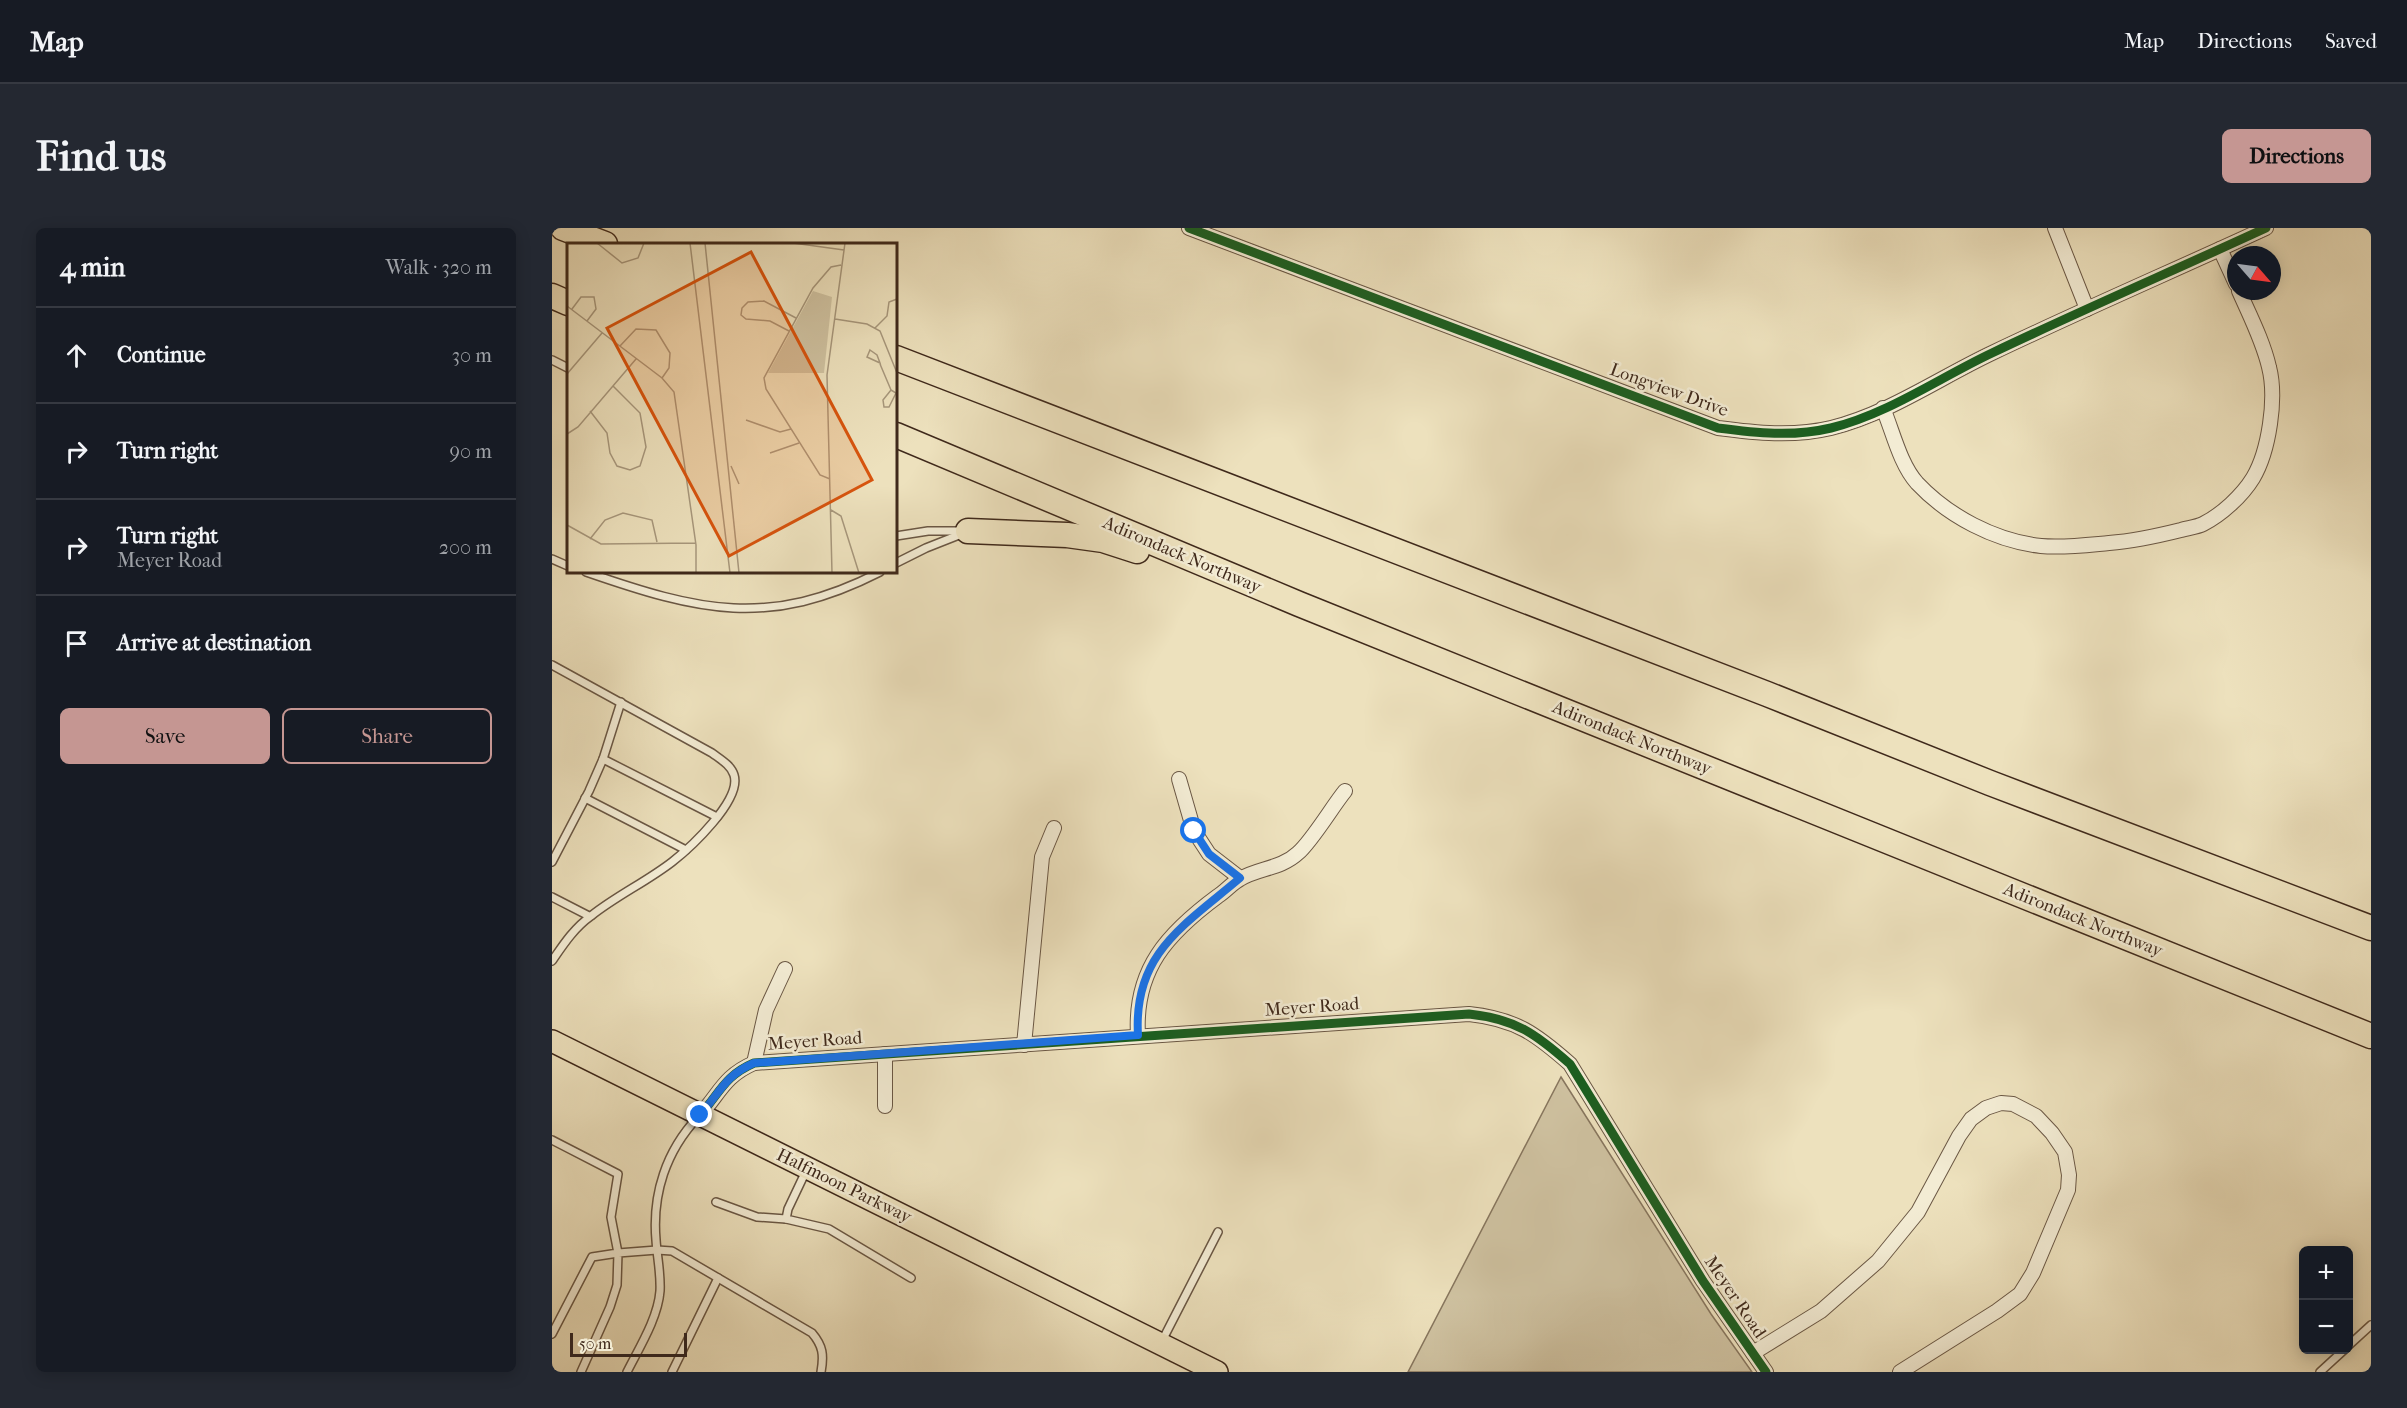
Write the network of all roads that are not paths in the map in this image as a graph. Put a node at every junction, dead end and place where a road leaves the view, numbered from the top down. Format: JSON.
{"nodes":[{"id":1,"x":563,"y":228,"type":"edge"},
{"id":2,"x":1189,"y":228,"type":"edge"},
{"id":3,"x":2055,"y":228,"type":"edge"},
{"id":4,"x":2266,"y":228,"type":"edge"},
{"id":5,"x":602,"y":243,"type":"edge"},
{"id":6,"x":2220,"y":249,"type":"junction"},
{"id":7,"x":2227,"y":264,"type":"edge"},
{"id":8,"x":552,"y":296,"type":"edge"},
{"id":9,"x":2243,"y":300,"type":"edge"},
{"id":10,"x":567,"y":303,"type":"edge"},
{"id":11,"x":2087,"y":309,"type":"junction"},
{"id":12,"x":897,"y":358,"type":"edge"},
{"id":13,"x":552,"y":360,"type":"edge"},
{"id":14,"x":567,"y":368,"type":"edge"},
{"id":15,"x":1883,"y":408,"type":"junction"},
{"id":16,"x":897,"y":435,"type":"edge"},
{"id":17,"x":968,"y":531,"type":"junction"},
{"id":18,"x":897,"y":536,"type":"edge"},
{"id":19,"x":552,"y":559,"type":"edge"},
{"id":20,"x":897,"y":562,"type":"edge"},
{"id":21,"x":567,"y":566,"type":"edge"},
{"id":22,"x":589,"y":573,"type":"edge"},
{"id":23,"x":878,"y":573,"type":"edge"},
{"id":24,"x":1299,"y":604,"type":"junction"},
{"id":25,"x":552,"y":665,"type":"edge"},
{"id":26,"x":621,"y":702,"type":"junction"},
{"id":27,"x":603,"y":759,"type":"junction"},
{"id":28,"x":1179,"y":779,"type":"dead end"},
{"id":29,"x":1344,"y":790,"type":"dead end"},
{"id":30,"x":585,"y":798,"type":"junction"},
{"id":31,"x":717,"y":817,"type":"junction"},
{"id":32,"x":1054,"y":828,"type":"dead end"},
{"id":33,"x":686,"y":850,"type":"junction"},
{"id":34,"x":552,"y":862,"type":"edge"},
{"id":35,"x":1240,"y":878,"type":"junction"},
{"id":36,"x":552,"y":897,"type":"edge"},
{"id":37,"x":589,"y":916,"type":"junction"},
{"id":38,"x":2371,"y":928,"type":"edge"},
{"id":39,"x":552,"y":961,"type":"edge"},
{"id":40,"x":785,"y":969,"type":"dead end"},
{"id":41,"x":1138,"y":1035,"type":"junction"},
{"id":42,"x":2371,"y":1036,"type":"edge"},
{"id":43,"x":552,"y":1041,"type":"edge"},
{"id":44,"x":1024,"y":1045,"type":"junction"},
{"id":45,"x":885,"y":1054,"type":"junction"},
{"id":46,"x":754,"y":1063,"type":"junction"},
{"id":47,"x":885,"y":1106,"type":"dead end"},
{"id":48,"x":700,"y":1115,"type":"junction"},
{"id":49,"x":552,"y":1140,"type":"edge"},
{"id":50,"x":807,"y":1168,"type":"junction"},
{"id":51,"x":716,"y":1202,"type":"dead end"},
{"id":52,"x":786,"y":1219,"type":"junction"},
{"id":53,"x":1218,"y":1232,"type":"dead end"},
{"id":54,"x":657,"y":1250,"type":"junction"},
{"id":55,"x":618,"y":1253,"type":"junction"},
{"id":56,"x":717,"y":1278,"type":"junction"},
{"id":57,"x":911,"y":1278,"type":"dead end"},
{"id":58,"x":2371,"y":1325,"type":"edge"},
{"id":59,"x":552,"y":1334,"type":"edge"},
{"id":60,"x":2353,"y":1342,"type":"edge"},
{"id":61,"x":1161,"y":1344,"type":"junction"},
{"id":62,"x":1753,"y":1353,"type":"junction"},
{"id":63,"x":2340,"y":1354,"type":"edge"},
{"id":64,"x":581,"y":1372,"type":"edge"},
{"id":65,"x":627,"y":1372,"type":"edge"},
{"id":66,"x":672,"y":1372,"type":"edge"},
{"id":67,"x":821,"y":1372,"type":"edge"},
{"id":68,"x":1217,"y":1372,"type":"edge"},
{"id":69,"x":1766,"y":1372,"type":"edge"},
{"id":70,"x":1900,"y":1372,"type":"edge"},
{"id":71,"x":2320,"y":1372,"type":"edge"}],
"edges":[{"from":1,"to":5,"type":"highway"},
{"from":2,"to":15,"type":"street","name":"Longview Drive"},
{"from":3,"to":11,"type":"street"},
{"from":4,"to":6,"type":"street","name":"Longview Drive"},
{"from":6,"to":7,"type":"street"},
{"from":6,"to":11,"type":"street","name":"Longview Drive"},
{"from":8,"to":10,"type":"highway"},
{"from":9,"to":15,"type":"street"},
{"from":11,"to":15,"type":"street","name":"Longview Drive"},
{"from":12,"to":38,"type":"highway"},
{"from":13,"to":14,"type":"lane"},
{"from":16,"to":24,"type":"highway","name":"Adirondack Northway"},
{"from":17,"to":18,"type":"lane"},
{"from":17,"to":20,"type":"lane"},
{"from":17,"to":24,"type":"highway"},
{"from":19,"to":21,"type":"lane"},
{"from":22,"to":23,"type":"lane"},
{"from":24,"to":42,"type":"highway","name":"Adirondack Northway"},
{"from":25,"to":26,"type":"lane"},
{"from":26,"to":27,"type":"lane"},
{"from":26,"to":31,"type":"lane"},
{"from":27,"to":30,"type":"lane"},
{"from":27,"to":31,"type":"lane"},
{"from":28,"to":35,"type":"street"},
{"from":29,"to":35,"type":"street"},
{"from":30,"to":33,"type":"lane"},
{"from":30,"to":34,"type":"lane"},
{"from":31,"to":33,"type":"lane"},
{"from":32,"to":44,"type":"street"},
{"from":33,"to":37,"type":"lane"},
{"from":35,"to":41,"type":"street"},
{"from":36,"to":37,"type":"lane"},
{"from":37,"to":39,"type":"lane"},
{"from":40,"to":46,"type":"street"},
{"from":41,"to":44,"type":"street","name":"Meyer Road"},
{"from":41,"to":62,"type":"street","name":"Meyer Road"},
{"from":43,"to":48,"type":"main road","name":"Halfmoon Parkway"},
{"from":44,"to":45,"type":"street","name":"Meyer Road"},
{"from":45,"to":46,"type":"street","name":"Meyer Road"},
{"from":45,"to":47,"type":"street"},
{"from":46,"to":48,"type":"street","name":"Meyer Road"},
{"from":48,"to":50,"type":"main road","name":"Halfmoon Parkway"},
{"from":48,"to":54,"type":"lane"},
{"from":49,"to":55,"type":"lane"},
{"from":50,"to":52,"type":"lane"},
{"from":50,"to":61,"type":"main road","name":"Halfmoon Parkway"},
{"from":51,"to":52,"type":"lane"},
{"from":52,"to":57,"type":"lane"},
{"from":53,"to":61,"type":"lane"},
{"from":54,"to":55,"type":"lane"},
{"from":54,"to":56,"type":"lane"},
{"from":54,"to":65,"type":"lane"},
{"from":55,"to":59,"type":"lane"},
{"from":55,"to":64,"type":"lane"},
{"from":56,"to":66,"type":"lane"},
{"from":56,"to":67,"type":"lane"},
{"from":58,"to":60,"type":"lane"},
{"from":61,"to":68,"type":"main road","name":"Halfmoon Parkway"},
{"from":62,"to":69,"type":"street","name":"Meyer Road"},
{"from":62,"to":70,"type":"street","name":"Meyer Road"},
{"from":63,"to":71,"type":"lane"}]}
